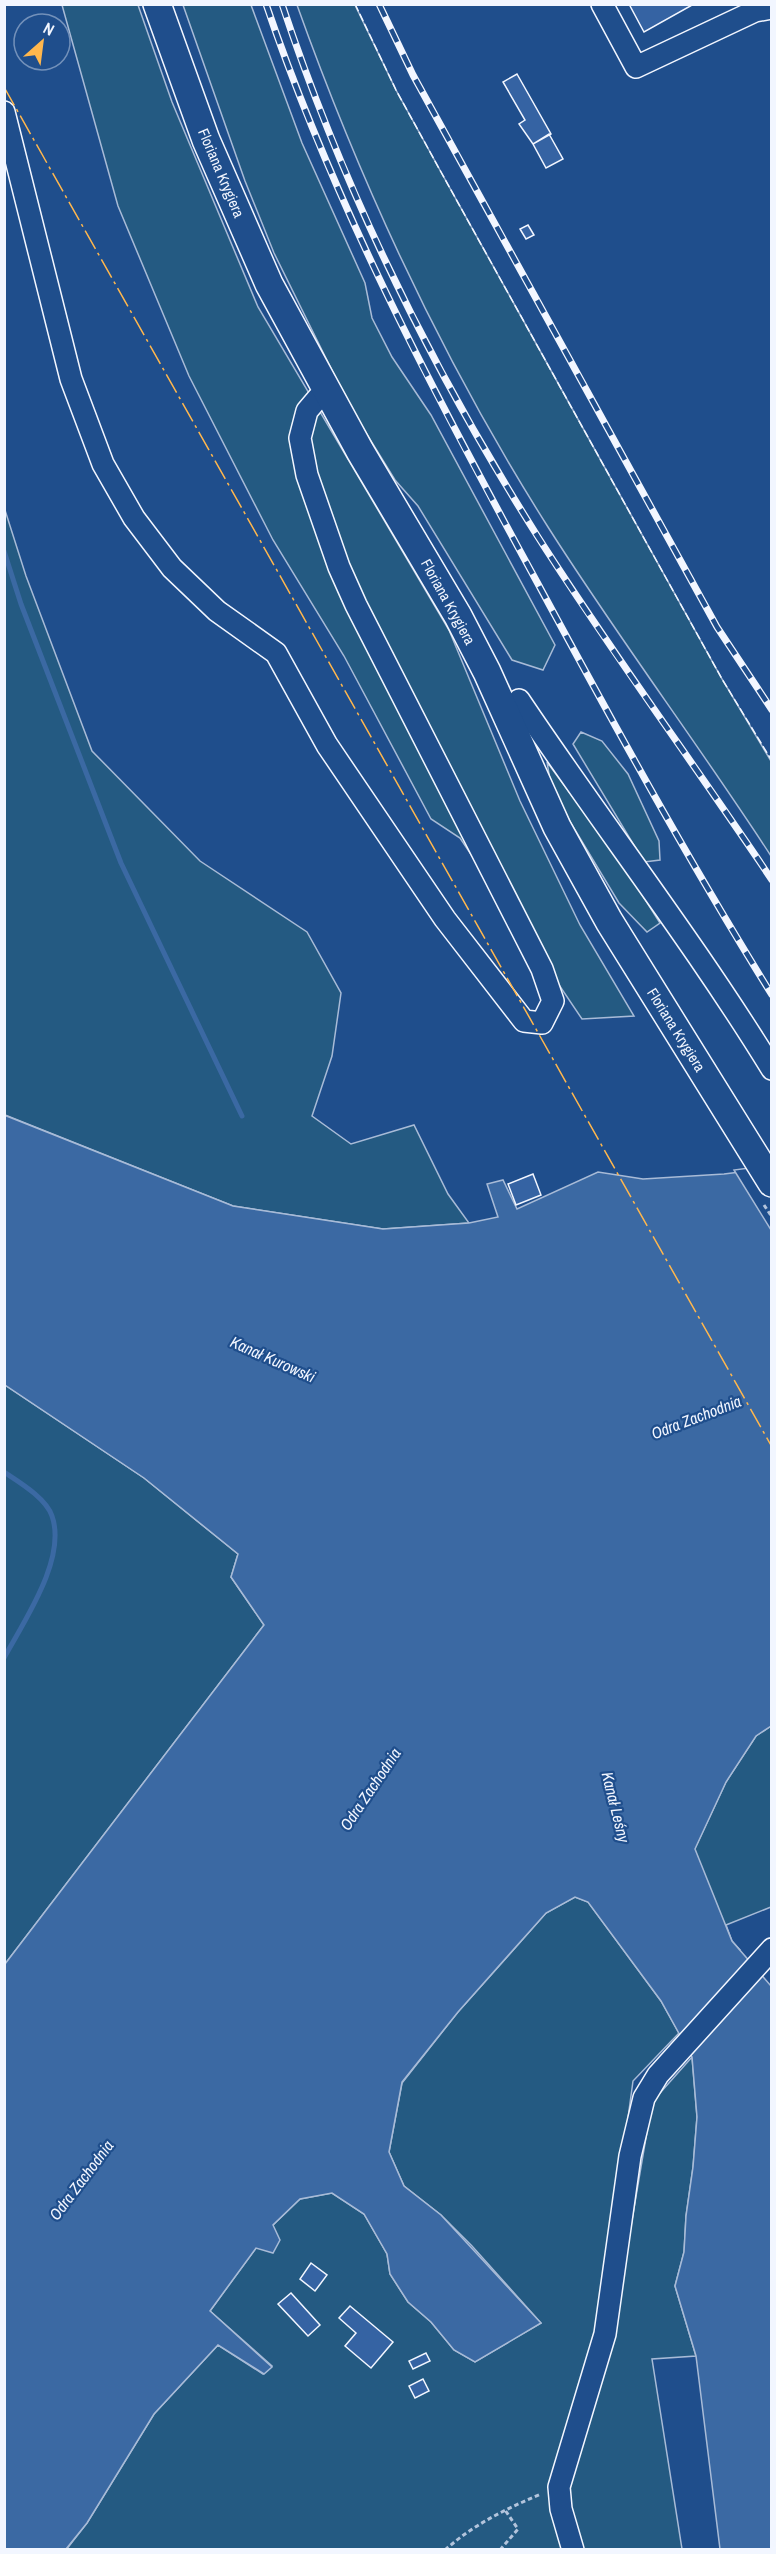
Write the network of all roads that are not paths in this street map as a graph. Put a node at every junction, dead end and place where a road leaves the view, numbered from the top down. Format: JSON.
{"nodes":[{"id":1,"x":157,"y":4,"type":"edge"},
{"id":2,"x":602,"y":4,"type":"edge"},
{"id":3,"x":771,"y":8,"type":"edge"},
{"id":4,"x":4,"y":112,"type":"edge"},
{"id":5,"x":328,"y":393,"type":"junction"},
{"id":6,"x":519,"y":700,"type":"dead end"},
{"id":7,"x":771,"y":1069,"type":"edge"},
{"id":8,"x":771,"y":1184,"type":"edge"},
{"id":9,"x":771,"y":1949,"type":"edge"},
{"id":10,"x":573,"y":2550,"type":"edge"}],
"edges":[{"from":1,"to":5,"type":"main road","name":"Floriana Krygiera"},
{"from":2,"to":3,"type":"street"},
{"from":4,"to":5,"type":"street"},
{"from":5,"to":8,"type":"main road","name":"Floriana Krygiera"},
{"from":6,"to":7,"type":"street"},
{"from":9,"to":10,"type":"street"}]}
